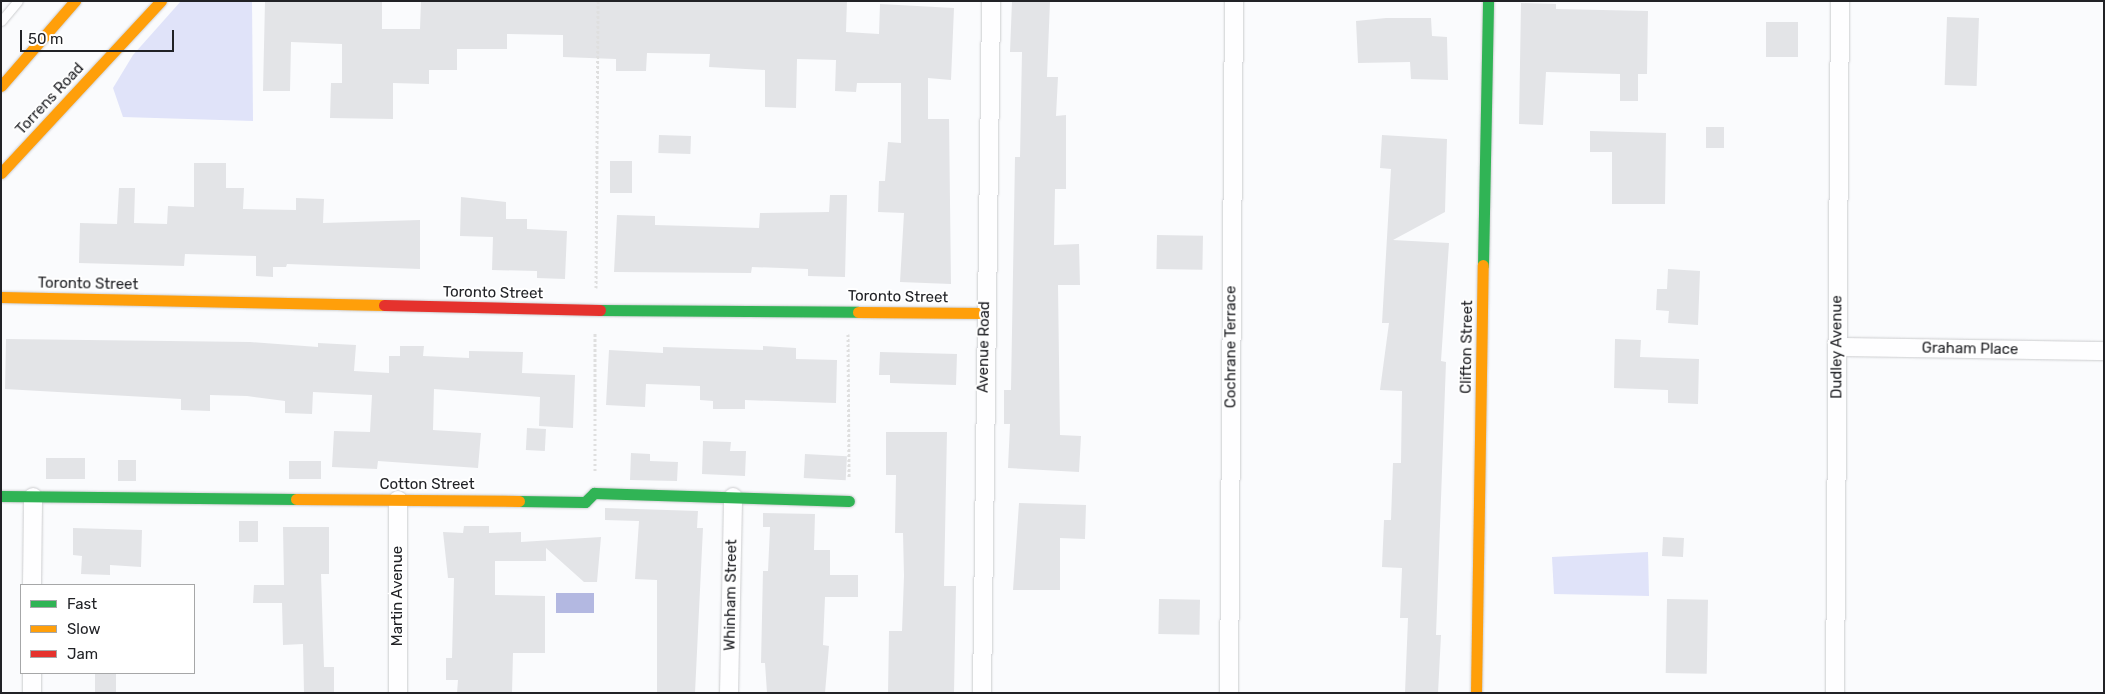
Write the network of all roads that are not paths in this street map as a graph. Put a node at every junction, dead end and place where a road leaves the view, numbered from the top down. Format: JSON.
{"nodes":[{"id":1,"x":18,"y":1,"type":"edge"},
{"id":2,"x":75,"y":1,"type":"edge"},
{"id":3,"x":161,"y":1,"type":"edge"},
{"id":4,"x":991,"y":1,"type":"edge"},
{"id":5,"x":1234,"y":1,"type":"edge"},
{"id":6,"x":1488,"y":1,"type":"edge"},
{"id":7,"x":1840,"y":1,"type":"edge"},
{"id":8,"x":1,"y":21,"type":"edge"},
{"id":9,"x":1,"y":86,"type":"edge"},
{"id":10,"x":1,"y":173,"type":"edge"},
{"id":11,"x":1,"y":296,"type":"edge"},
{"id":12,"x":984,"y":313,"type":"junction"},
{"id":13,"x":1837,"y":348,"type":"junction"},
{"id":14,"x":2104,"y":351,"type":"edge"},
{"id":15,"x":1,"y":496,"type":"edge"},
{"id":16,"x":32,"y":497,"type":"junction"},
{"id":17,"x":733,"y":497,"type":"junction"},
{"id":18,"x":398,"y":500,"type":"junction"},
{"id":19,"x":848,"y":501,"type":"road end"},
{"id":20,"x":32,"y":584,"type":"edge"},
{"id":21,"x":32,"y":674,"type":"edge"},
{"id":22,"x":32,"y":693,"type":"edge"},
{"id":23,"x":398,"y":693,"type":"edge"},
{"id":24,"x":729,"y":693,"type":"edge"},
{"id":25,"x":982,"y":693,"type":"edge"},
{"id":26,"x":1229,"y":693,"type":"edge"},
{"id":27,"x":1476,"y":693,"type":"edge"},
{"id":28,"x":1835,"y":693,"type":"edge"}],
"edges":[{"from":1,"to":8,"type":"lane"},
{"from":2,"to":9,"type":"street"},
{"from":3,"to":10,"type":"street","name":"Torrens Road"},
{"from":4,"to":12,"type":"street","name":"Avenue Road"},
{"from":5,"to":26,"type":"street","name":"Cochrane Terrace"},
{"from":6,"to":27,"type":"street","name":"Clifton Street"},
{"from":7,"to":13,"type":"street","name":"Dudley Avenue"},
{"from":11,"to":12,"type":"street","name":"Toronto Street"},
{"from":12,"to":25,"type":"street","name":"Avenue Road"},
{"from":13,"to":14,"type":"street","name":"Graham Place"},
{"from":13,"to":28,"type":"street","name":"Dudley Avenue"},
{"from":15,"to":16,"type":"street","name":"Cotton Street"},
{"from":16,"to":18,"type":"street","name":"Cotton Street"},
{"from":16,"to":20,"type":"street"},
{"from":17,"to":18,"type":"street","name":"Cotton Street"},
{"from":17,"to":19,"type":"street","name":"Cotton Street"},
{"from":17,"to":24,"type":"street","name":"Whinham Street"},
{"from":18,"to":23,"type":"street","name":"Martin Avenue"},
{"from":21,"to":22,"type":"street"}]}
